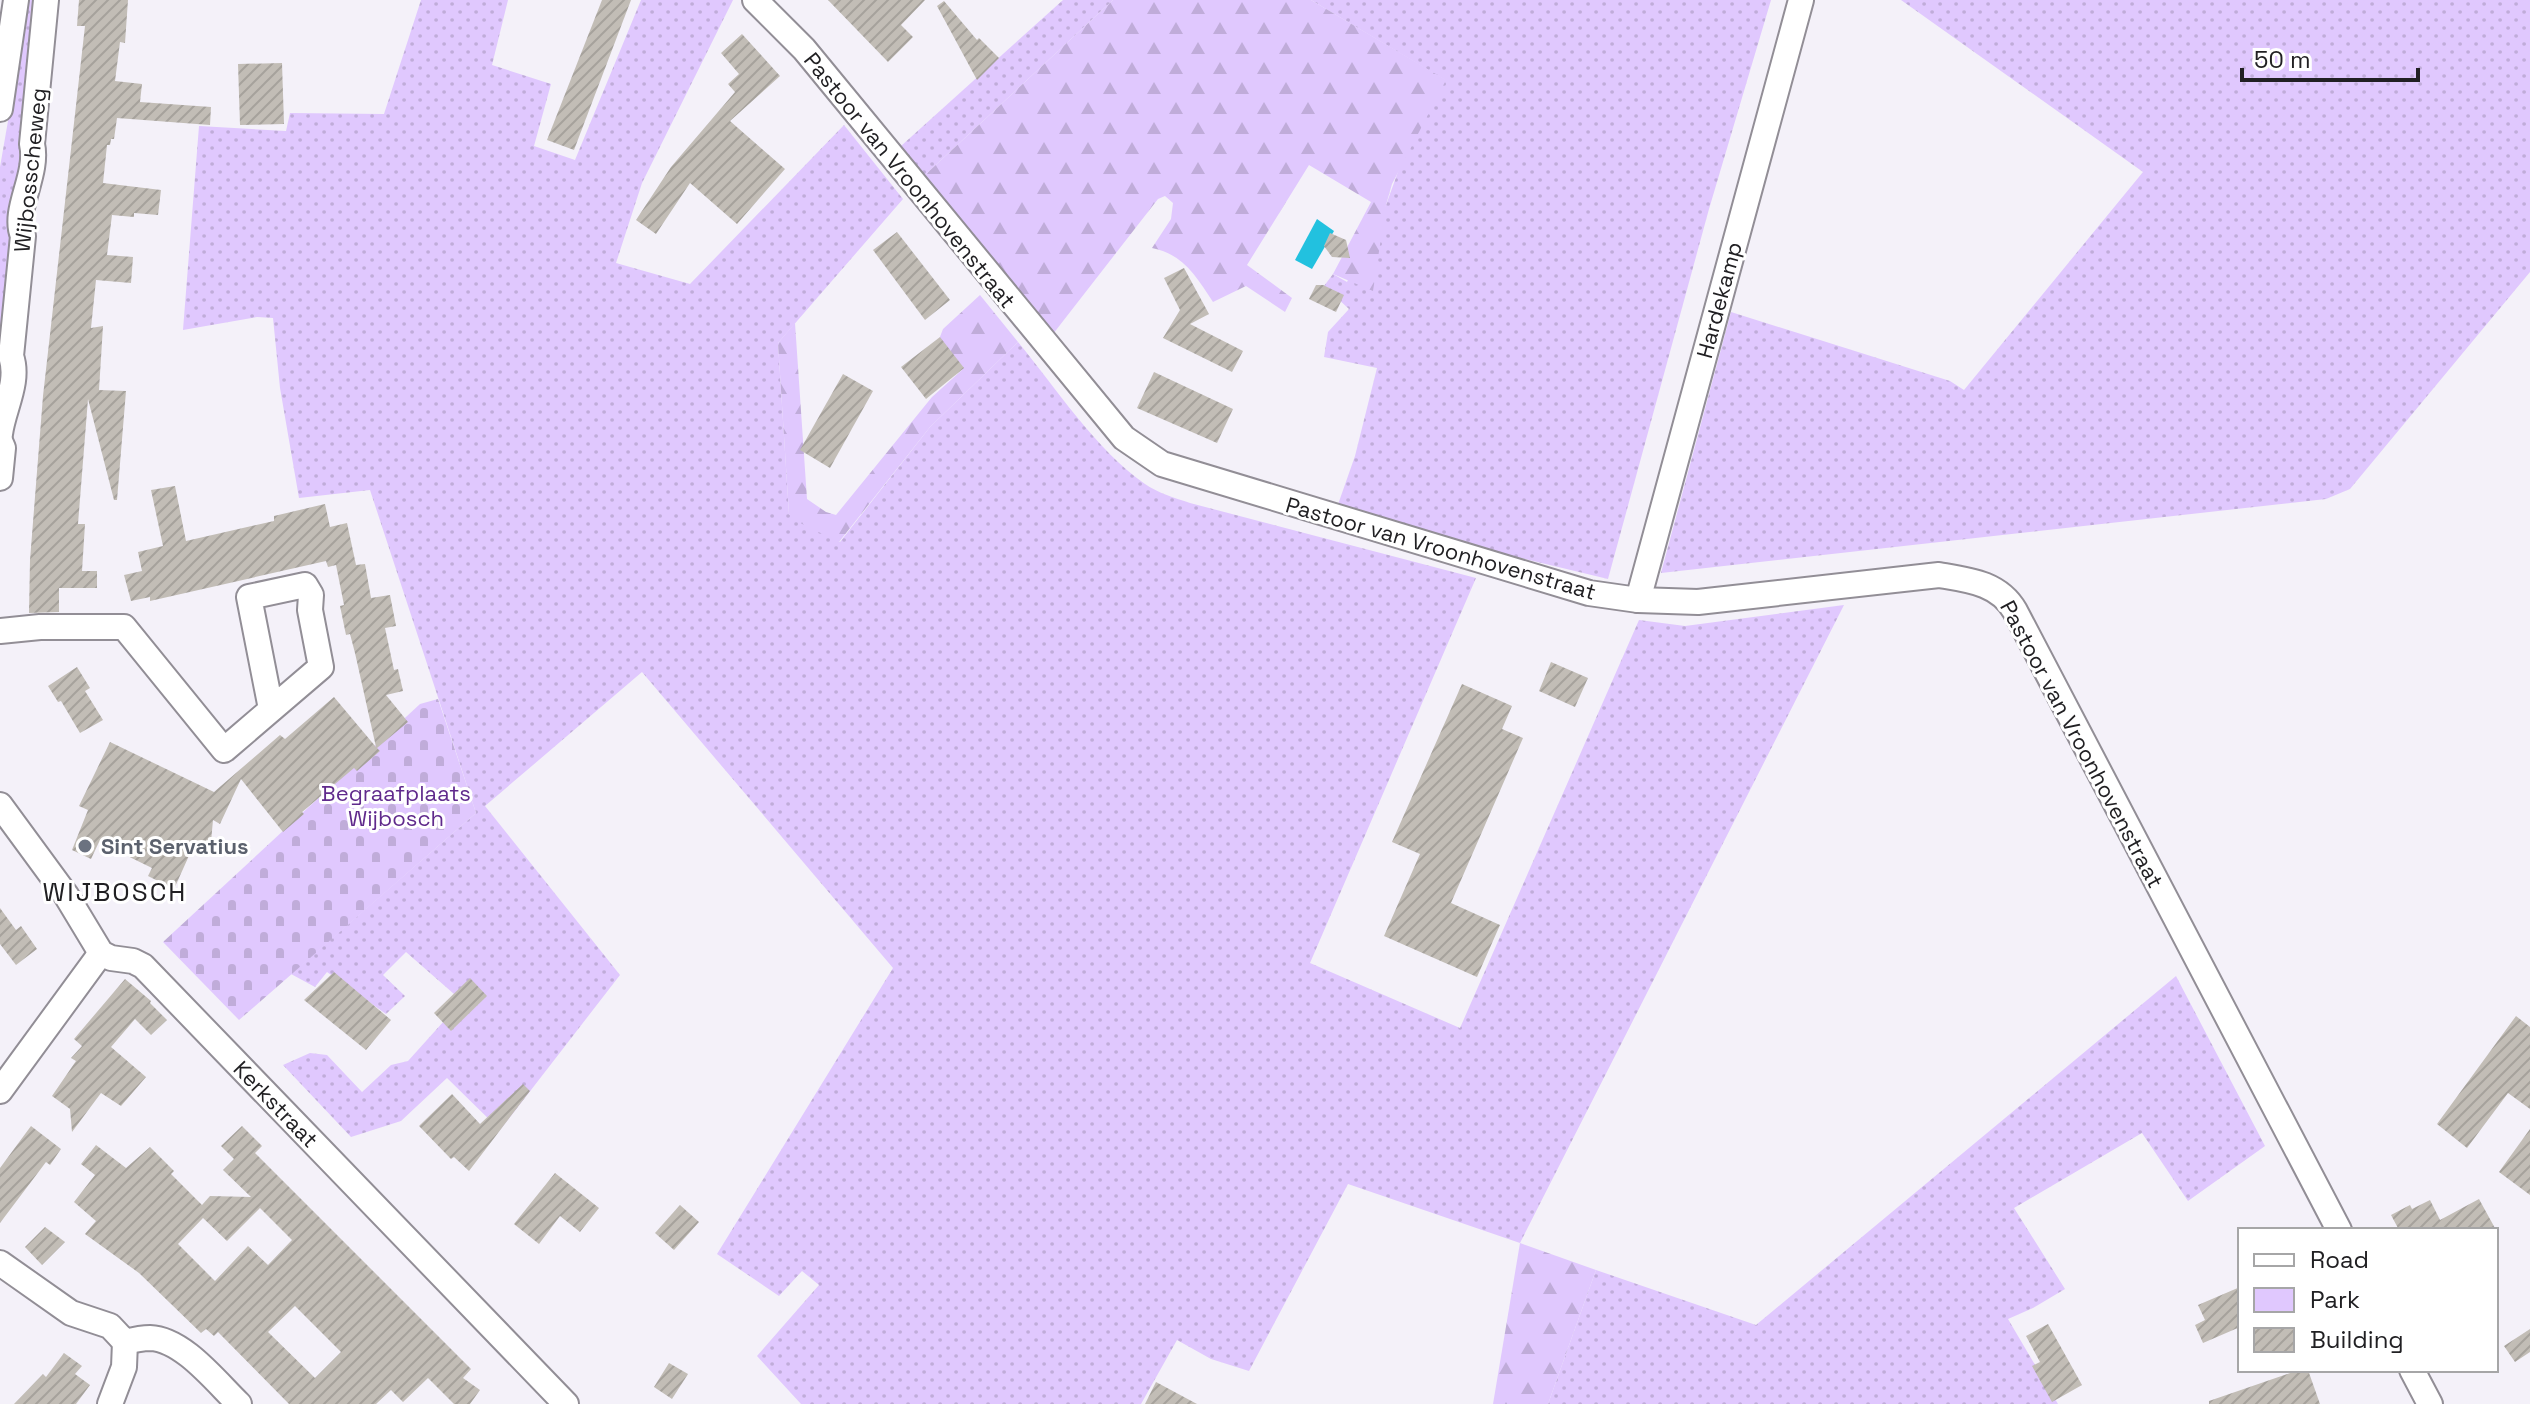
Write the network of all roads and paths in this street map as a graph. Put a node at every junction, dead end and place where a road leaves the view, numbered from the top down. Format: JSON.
{"nodes":[{"id":1,"x":16,"y":0,"type":"edge"},
{"id":2,"x":46,"y":0,"type":"edge"},
{"id":3,"x":755,"y":0,"type":"edge"},
{"id":4,"x":1801,"y":0,"type":"edge"},
{"id":5,"x":0,"y":109,"type":"edge"},
{"id":6,"x":0,"y":434,"type":"edge"},
{"id":7,"x":0,"y":441,"type":"edge"},
{"id":8,"x":0,"y":478,"type":"edge"},
{"id":9,"x":1638,"y":600,"type":"junction"},
{"id":10,"x":0,"y":631,"type":"edge"},
{"id":11,"x":271,"y":709,"type":"junction"},
{"id":12,"x":0,"y":805,"type":"edge"},
{"id":13,"x":101,"y":953,"type":"junction"},
{"id":14,"x":0,"y":1091,"type":"edge"},
{"id":15,"x":2338,"y":1228,"type":"edge"},
{"id":16,"x":0,"y":1263,"type":"edge"},
{"id":17,"x":125,"y":1342,"type":"junction"},
{"id":18,"x":2413,"y":1372,"type":"edge"},
{"id":19,"x":110,"y":1404,"type":"edge"},
{"id":20,"x":239,"y":1404,"type":"edge"},
{"id":21,"x":566,"y":1404,"type":"edge"},
{"id":22,"x":2430,"y":1404,"type":"edge"}],
"edges":[{"from":1,"to":5,"type":"street","name":"Wijbosscheweg"},
{"from":2,"to":6,"type":"street","name":"Wijbosscheweg"},
{"from":3,"to":9,"type":"street","name":"Pastoor van Vroonhovenstraat"},
{"from":4,"to":9,"type":"street","name":"Hardekamp"},
{"from":7,"to":8,"type":"street"},
{"from":9,"to":15,"type":"street","name":"Pastoor van Vroonhovenstraat"},
{"from":10,"to":11,"type":"street"},
{"from":11,"to":11,"type":"street"},
{"from":12,"to":13,"type":"street"},
{"from":13,"to":14,"type":"street"},
{"from":13,"to":21,"type":"street","name":"Kerkstraat"},
{"from":16,"to":17,"type":"street"},
{"from":17,"to":19,"type":"street"},
{"from":17,"to":20,"type":"street"},
{"from":18,"to":22,"type":"street"}]}
